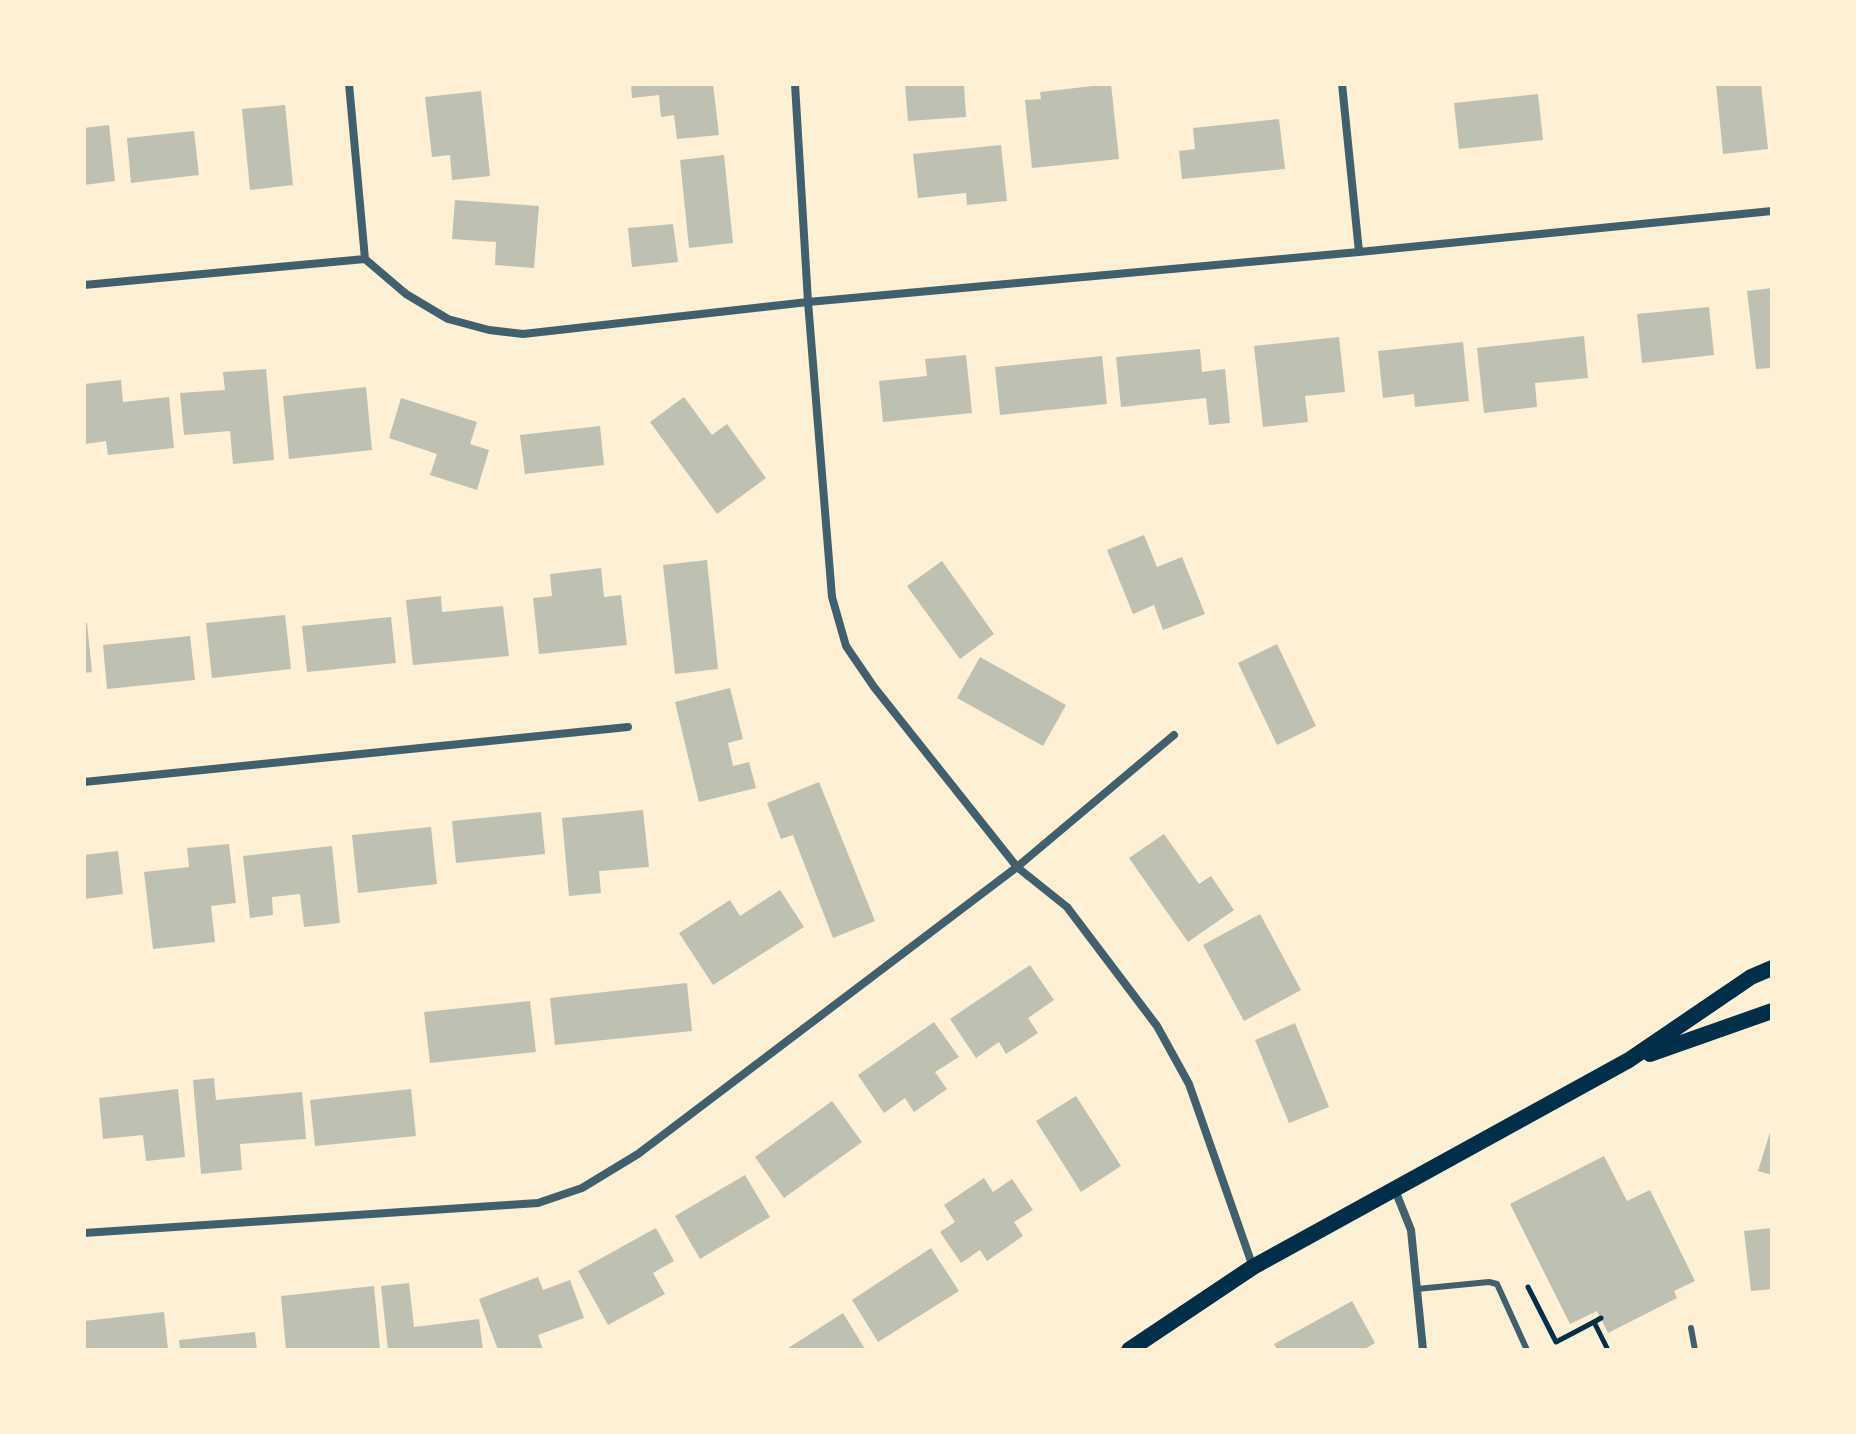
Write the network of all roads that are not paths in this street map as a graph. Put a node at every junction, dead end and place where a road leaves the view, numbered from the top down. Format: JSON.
{"nodes":[{"id":1,"x":349,"y":84,"type":"edge"},
{"id":2,"x":795,"y":84,"type":"edge"},
{"id":3,"x":1342,"y":84,"type":"edge"},
{"id":4,"x":1772,"y":211,"type":"edge"},
{"id":5,"x":1359,"y":252,"type":"junction"},
{"id":6,"x":365,"y":259,"type":"junction"},
{"id":7,"x":84,"y":285,"type":"edge"},
{"id":8,"x":808,"y":302,"type":"junction"},
{"id":9,"x":628,"y":727,"type":"dead end"},
{"id":10,"x":1174,"y":735,"type":"dead end"},
{"id":11,"x":84,"y":782,"type":"edge"},
{"id":12,"x":1017,"y":867,"type":"junction"},
{"id":13,"x":1772,"y":968,"type":"edge"},
{"id":14,"x":1772,"y":1011,"type":"edge"},
{"id":15,"x":1629,"y":1060,"type":"junction"},
{"id":16,"x":1395,"y":1190,"type":"junction"},
{"id":17,"x":84,"y":1233,"type":"edge"},
{"id":18,"x":1253,"y":1267,"type":"junction"},
{"id":19,"x":1417,"y":1289,"type":"junction"},
{"id":20,"x":1691,"y":1328,"type":"dead end"},
{"id":21,"x":1129,"y":1350,"type":"edge"},
{"id":22,"x":1423,"y":1350,"type":"edge"},
{"id":23,"x":1527,"y":1350,"type":"edge"},
{"id":24,"x":1695,"y":1350,"type":"edge"}],
"edges":[{"from":1,"to":6,"type":"street"},
{"from":2,"to":8,"type":"street"},
{"from":3,"to":5,"type":"street"},
{"from":4,"to":5,"type":"street"},
{"from":5,"to":8,"type":"street"},
{"from":6,"to":7,"type":"street"},
{"from":6,"to":8,"type":"street"},
{"from":8,"to":12,"type":"street"},
{"from":9,"to":11,"type":"street"},
{"from":10,"to":12,"type":"street"},
{"from":12,"to":17,"type":"street"},
{"from":12,"to":18,"type":"street"},
{"from":13,"to":15,"type":"main road"},
{"from":14,"to":15,"type":"main road"},
{"from":15,"to":16,"type":"main road"},
{"from":16,"to":18,"type":"main road"},
{"from":16,"to":19,"type":"street"},
{"from":18,"to":21,"type":"main road"},
{"from":19,"to":22,"type":"street"},
{"from":19,"to":23,"type":"lane"},
{"from":20,"to":24,"type":"lane"}]}
